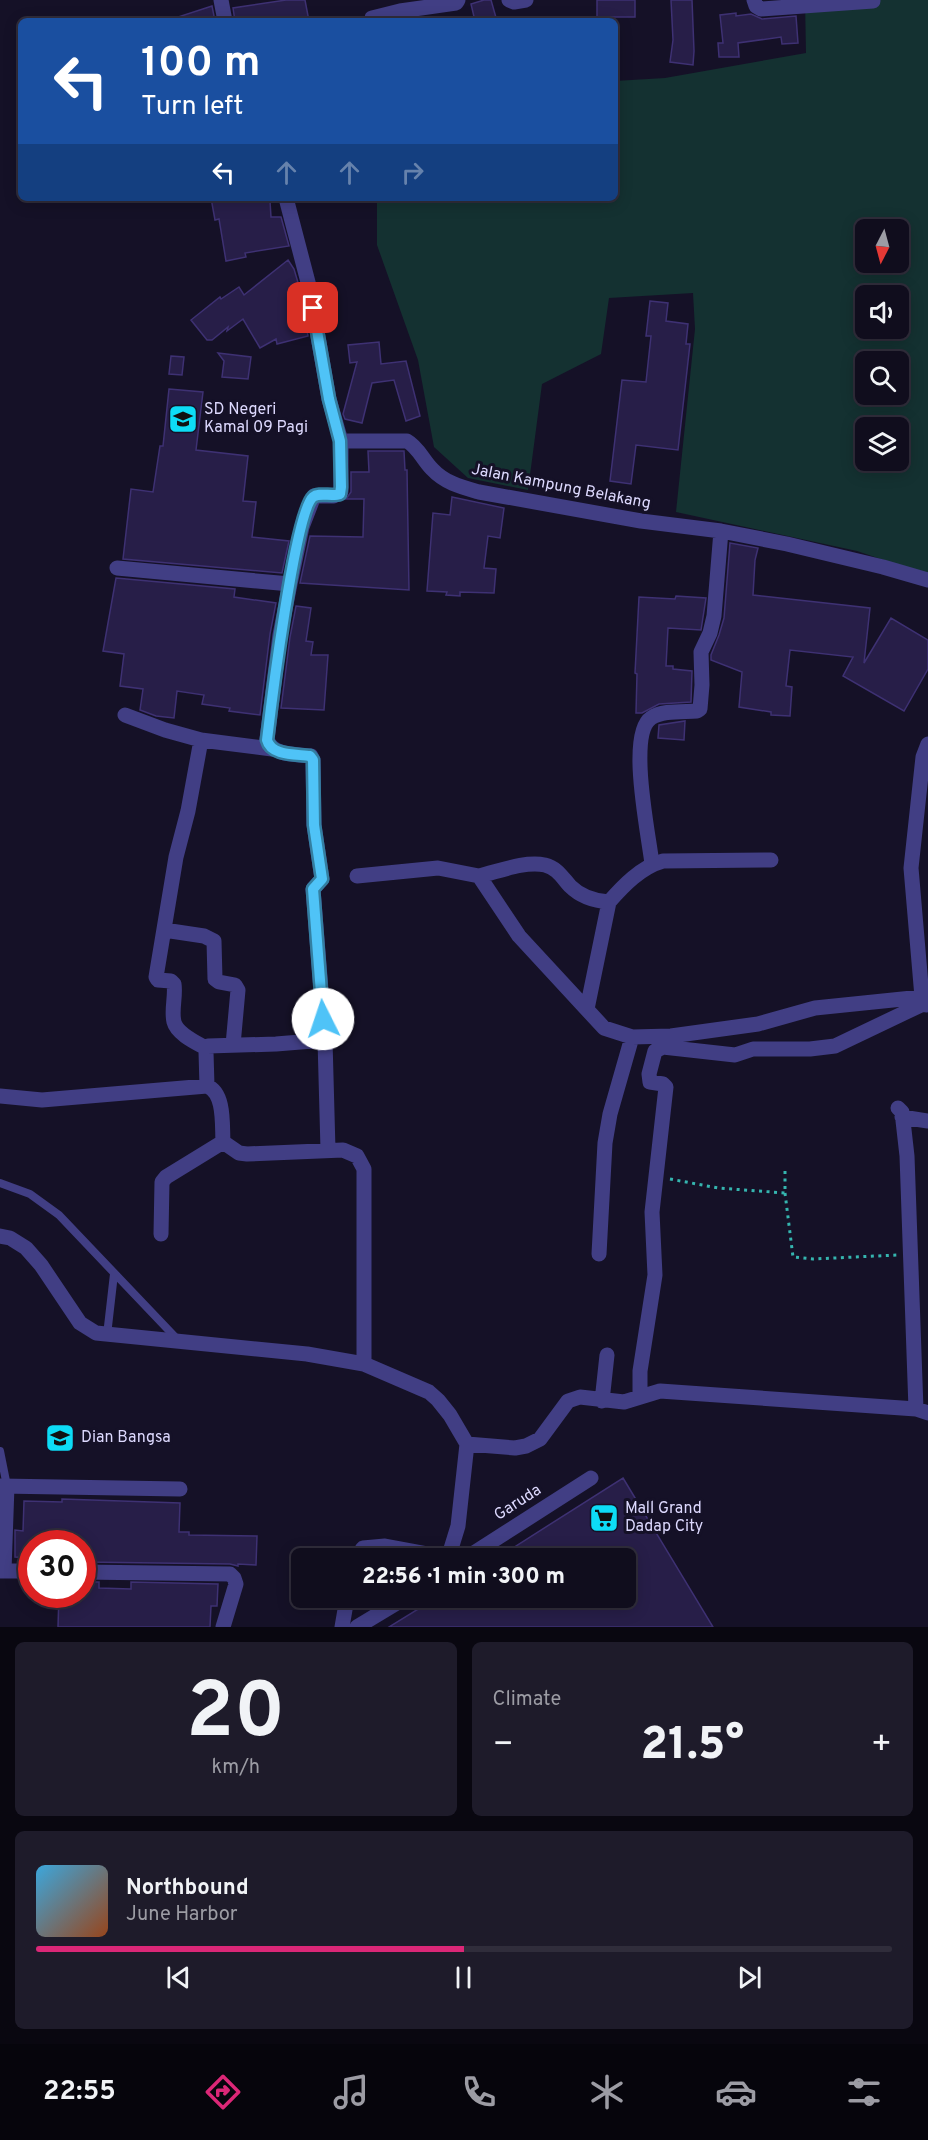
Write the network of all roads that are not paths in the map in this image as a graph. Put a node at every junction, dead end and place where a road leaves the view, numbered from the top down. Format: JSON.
{"nodes":[{"id":1,"x":221,"y":0,"type":"edge"},
{"id":2,"x":458,"y":0,"type":"edge"},
{"id":3,"x":509,"y":0,"type":"edge"},
{"id":4,"x":526,"y":0,"type":"edge"},
{"id":5,"x":754,"y":0,"type":"edge"},
{"id":6,"x":873,"y":1,"type":"edge"},
{"id":7,"x":224,"y":18,"type":"edge"},
{"id":8,"x":372,"y":18,"type":"edge"},
{"id":9,"x":287,"y":201,"type":"edge"},
{"id":10,"x":340,"y":441,"type":"junction"},
{"id":11,"x":721,"y":531,"type":"junction"},
{"id":12,"x":117,"y":568,"type":"dead end"},
{"id":13,"x":928,"y":580,"type":"edge"},
{"id":14,"x":290,"y":584,"type":"junction"},
{"id":15,"x":125,"y":715,"type":"dead end"},
{"id":16,"x":201,"y":740,"type":"junction"},
{"id":17,"x":928,"y":744,"type":"edge"},
{"id":18,"x":272,"y":749,"type":"junction"},
{"id":19,"x":771,"y":860,"type":"dead end"},
{"id":20,"x":652,"y":864,"type":"junction"},
{"id":21,"x":357,"y":876,"type":"dead end"},
{"id":22,"x":479,"y":876,"type":"junction"},
{"id":23,"x":609,"y":903,"type":"junction"},
{"id":24,"x":164,"y":930,"type":"junction"},
{"id":25,"x":925,"y":1003,"type":"edge"},
{"id":26,"x":587,"y":1009,"type":"junction"},
{"id":27,"x":632,"y":1037,"type":"junction"},
{"id":28,"x":325,"y":1040,"type":"junction"},
{"id":29,"x":233,"y":1045,"type":"junction"},
{"id":30,"x":206,"y":1048,"type":"junction"},
{"id":31,"x":207,"y":1086,"type":"junction"},
{"id":32,"x":0,"y":1096,"type":"edge"},
{"id":33,"x":928,"y":1121,"type":"edge"},
{"id":34,"x":224,"y":1142,"type":"junction"},
{"id":35,"x":328,"y":1150,"type":"junction"},
{"id":36,"x":0,"y":1183,"type":"edge"},
{"id":37,"x":161,"y":1234,"type":"dead end"},
{"id":38,"x":0,"y":1236,"type":"edge"},
{"id":39,"x":599,"y":1254,"type":"dead end"},
{"id":40,"x":114,"y":1274,"type":"junction"},
{"id":41,"x":107,"y":1335,"type":"junction"},
{"id":42,"x":178,"y":1341,"type":"junction"},
{"id":43,"x":607,"y":1355,"type":"dead end"},
{"id":44,"x":364,"y":1364,"type":"junction"},
{"id":45,"x":640,"y":1397,"type":"junction"},
{"id":46,"x":602,"y":1401,"type":"junction"},
{"id":47,"x":922,"y":1411,"type":"edge"},
{"id":48,"x":467,"y":1444,"type":"junction"},
{"id":49,"x":0,"y":1451,"type":"edge"},
{"id":50,"x":591,"y":1478,"type":"dead end"},
{"id":51,"x":4,"y":1486,"type":"edge"},
{"id":52,"x":180,"y":1489,"type":"dead end"},
{"id":53,"x":363,"y":1548,"type":"edge"},
{"id":54,"x":396,"y":1548,"type":"edge"},
{"id":55,"x":451,"y":1548,"type":"edge"},
{"id":56,"x":482,"y":1548,"type":"edge"},
{"id":57,"x":2,"y":1571,"type":"edge"},
{"id":58,"x":18,"y":1571,"type":"edge"},
{"id":59,"x":96,"y":1572,"type":"edge"},
{"id":60,"x":345,"y":1608,"type":"edge"},
{"id":61,"x":388,"y":1608,"type":"edge"},
{"id":62,"x":223,"y":1627,"type":"edge"},
{"id":63,"x":342,"y":1627,"type":"edge"},
{"id":64,"x":357,"y":1627,"type":"edge"}],
"edges":[{"from":1,"to":7,"type":"street"},
{"from":2,"to":8,"type":"street"},
{"from":3,"to":4,"type":"street"},
{"from":5,"to":6,"type":"street"},
{"from":9,"to":10,"type":"street"},
{"from":10,"to":11,"type":"street","name":"Jalan Kampung Belakang"},
{"from":10,"to":14,"type":"street"},
{"from":11,"to":13,"type":"street","name":"Jalan Kampung Belakang"},
{"from":11,"to":20,"type":"street"},
{"from":12,"to":14,"type":"street"},
{"from":14,"to":18,"type":"street"},
{"from":15,"to":16,"type":"street"},
{"from":16,"to":18,"type":"street"},
{"from":16,"to":24,"type":"street"},
{"from":17,"to":25,"type":"street"},
{"from":18,"to":28,"type":"street"},
{"from":19,"to":20,"type":"street"},
{"from":20,"to":23,"type":"street"},
{"from":21,"to":22,"type":"street"},
{"from":22,"to":23,"type":"street"},
{"from":22,"to":26,"type":"street"},
{"from":23,"to":26,"type":"street"},
{"from":24,"to":29,"type":"street"},
{"from":24,"to":30,"type":"street"},
{"from":25,"to":27,"type":"street"},
{"from":25,"to":45,"type":"street"},
{"from":26,"to":27,"type":"street"},
{"from":27,"to":39,"type":"street"},
{"from":28,"to":29,"type":"street"},
{"from":28,"to":35,"type":"street"},
{"from":29,"to":30,"type":"street"},
{"from":30,"to":31,"type":"street"},
{"from":31,"to":32,"type":"street"},
{"from":31,"to":34,"type":"street"},
{"from":33,"to":47,"type":"street"},
{"from":34,"to":35,"type":"street"},
{"from":34,"to":37,"type":"street"},
{"from":35,"to":44,"type":"street"},
{"from":36,"to":40,"type":"lane"},
{"from":38,"to":41,"type":"street"},
{"from":40,"to":41,"type":"lane"},
{"from":40,"to":42,"type":"lane"},
{"from":41,"to":42,"type":"street"},
{"from":42,"to":44,"type":"street"},
{"from":43,"to":46,"type":"street"},
{"from":44,"to":48,"type":"street"},
{"from":45,"to":46,"type":"street"},
{"from":45,"to":47,"type":"street"},
{"from":46,"to":48,"type":"street"},
{"from":48,"to":55,"type":"street"},
{"from":49,"to":51,"type":"lane"},
{"from":50,"to":56,"type":"street","name":"Garuda"},
{"from":51,"to":52,"type":"street"},
{"from":51,"to":57,"type":"street"},
{"from":53,"to":54,"type":"street"},
{"from":57,"to":58,"type":"street"},
{"from":59,"to":62,"type":"street"},
{"from":60,"to":63,"type":"street"},
{"from":61,"to":64,"type":"street"}]}
